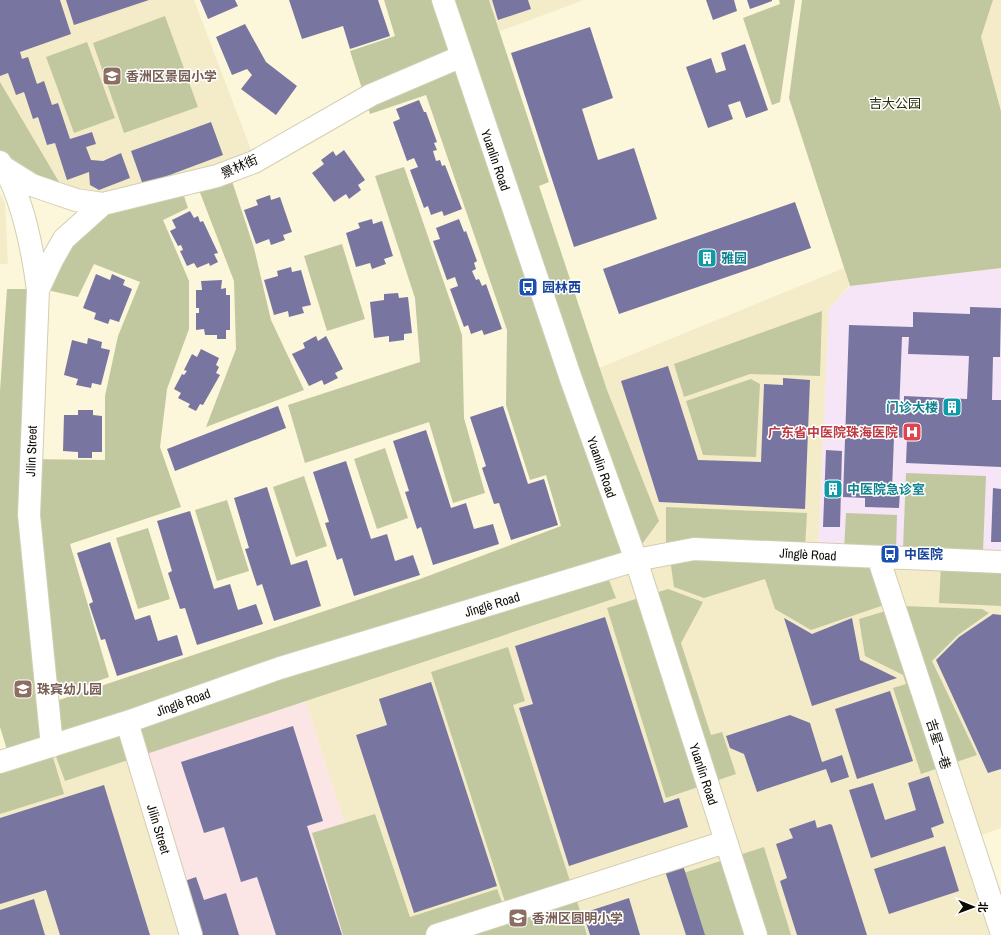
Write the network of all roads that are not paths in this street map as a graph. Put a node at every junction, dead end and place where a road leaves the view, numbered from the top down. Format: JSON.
{"nodes":[{"id":1,"x":443,"y":0,"type":"edge"},
{"id":2,"x":460,"y":57,"type":"junction"},
{"id":3,"x":2,"y":165,"type":"edge"},
{"id":4,"x":103,"y":204,"type":"junction"},
{"id":5,"x":38,"y":290,"type":"junction"},
{"id":6,"x":878,"y":557,"type":"junction"},
{"id":7,"x":636,"y":560,"type":"junction"},
{"id":8,"x":1001,"y":562,"type":"edge"},
{"id":9,"x":127,"y":722,"type":"junction"},
{"id":10,"x":52,"y":746,"type":"junction"},
{"id":11,"x":0,"y":762,"type":"edge"},
{"id":12,"x":725,"y":842,"type":"junction"},
{"id":13,"x":1001,"y":931,"type":"edge"},
{"id":14,"x":192,"y":935,"type":"edge"},
{"id":15,"x":437,"y":935,"type":"edge"},
{"id":16,"x":756,"y":935,"type":"edge"}],
"edges":[{"from":1,"to":2,"type":"street","name":"Yuanlin Road"},
{"from":2,"to":4,"type":"street","name":"景林街"},
{"from":2,"to":7,"type":"street","name":"Yuanlin Road"},
{"from":3,"to":4,"type":"street","name":"景林街"},
{"from":3,"to":5,"type":"street","name":"Jilin Street"},
{"from":4,"to":5,"type":"street"},
{"from":5,"to":10,"type":"street","name":"Jilin Street"},
{"from":6,"to":7,"type":"street","name":"Jǐnglè Road"},
{"from":6,"to":8,"type":"street","name":"Jǐnglè Road"},
{"from":6,"to":13,"type":"street","name":"吉星一巷"},
{"from":7,"to":9,"type":"street","name":"Jǐnglè Road"},
{"from":7,"to":12,"type":"street","name":"Yuanlin Road"},
{"from":9,"to":10,"type":"street","name":"Jǐnglè Road"},
{"from":9,"to":14,"type":"street","name":"Jilin Street"},
{"from":10,"to":11,"type":"street","name":"Jǐnglè Road"},
{"from":12,"to":15,"type":"street"},
{"from":12,"to":16,"type":"street","name":"Yuanlin Road"}]}
